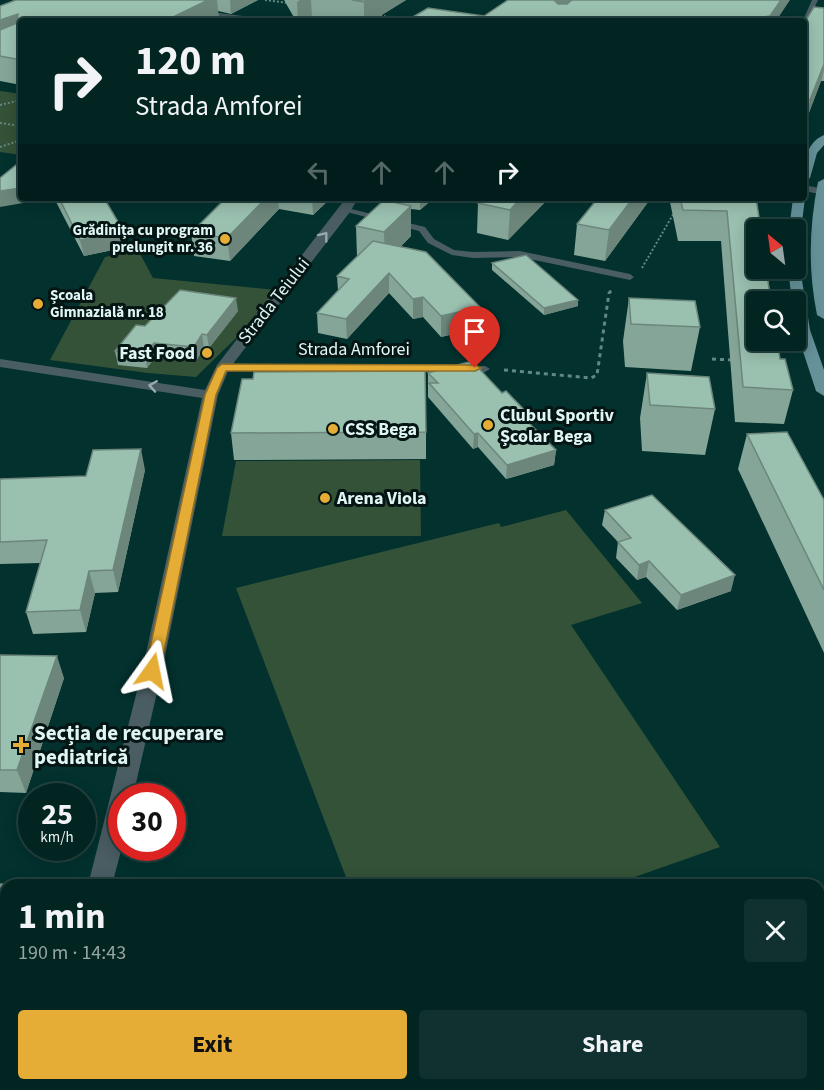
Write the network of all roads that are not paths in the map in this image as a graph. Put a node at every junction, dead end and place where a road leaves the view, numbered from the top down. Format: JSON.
{"nodes":[{"id":1,"x":815,"y":0,"type":"edge"},
{"id":2,"x":196,"y":14,"type":"edge"},
{"id":3,"x":231,"y":18,"type":"edge"},
{"id":4,"x":824,"y":25,"type":"edge"},
{"id":5,"x":824,"y":138,"type":"edge"},
{"id":6,"x":807,"y":168,"type":"edge"},
{"id":7,"x":823,"y":187,"type":"edge"},
{"id":8,"x":807,"y":189,"type":"edge"},
{"id":9,"x":799,"y":201,"type":"edge"},
{"id":10,"x":349,"y":204,"type":"edge"},
{"id":11,"x":796,"y":219,"type":"edge"},
{"id":12,"x":630,"y":277,"type":"road end"},
{"id":13,"x":795,"y":279,"type":"edge"},
{"id":14,"x":824,"y":315,"type":"edge"},
{"id":15,"x":0,"y":363,"type":"edge"},
{"id":16,"x":222,"y":368,"type":"junction"},
{"id":17,"x":485,"y":369,"type":"road end"},
{"id":18,"x":824,"y":391,"type":"edge"},
{"id":19,"x":210,"y":395,"type":"junction"},
{"id":20,"x":125,"y":783,"type":"edge"},
{"id":21,"x":108,"y":853,"type":"edge"},
{"id":22,"x":102,"y":879,"type":"edge"}],
"edges":[{"from":1,"to":4,"type":"lane"},
{"from":2,"to":3,"type":"street"},
{"from":5,"to":6,"type":"main road"},
{"from":7,"to":8,"type":"street"},
{"from":7,"to":14,"type":"main road"},
{"from":9,"to":11,"type":"main road"},
{"from":10,"to":12,"type":"lane"},
{"from":16,"to":10,"type":"street","name":"Strada Teiului","one_way":true},
{"from":13,"to":18,"type":"main road"},
{"from":19,"to":15,"type":"street","one_way":true},
{"from":16,"to":17,"type":"lane","name":"Strada Amforei"},
{"from":16,"to":19,"type":"street","name":"Strada Teiului"},
{"from":19,"to":20,"type":"street","name":"Strada Teiului"},
{"from":21,"to":22,"type":"street","name":"Strada Teiului"}]}
